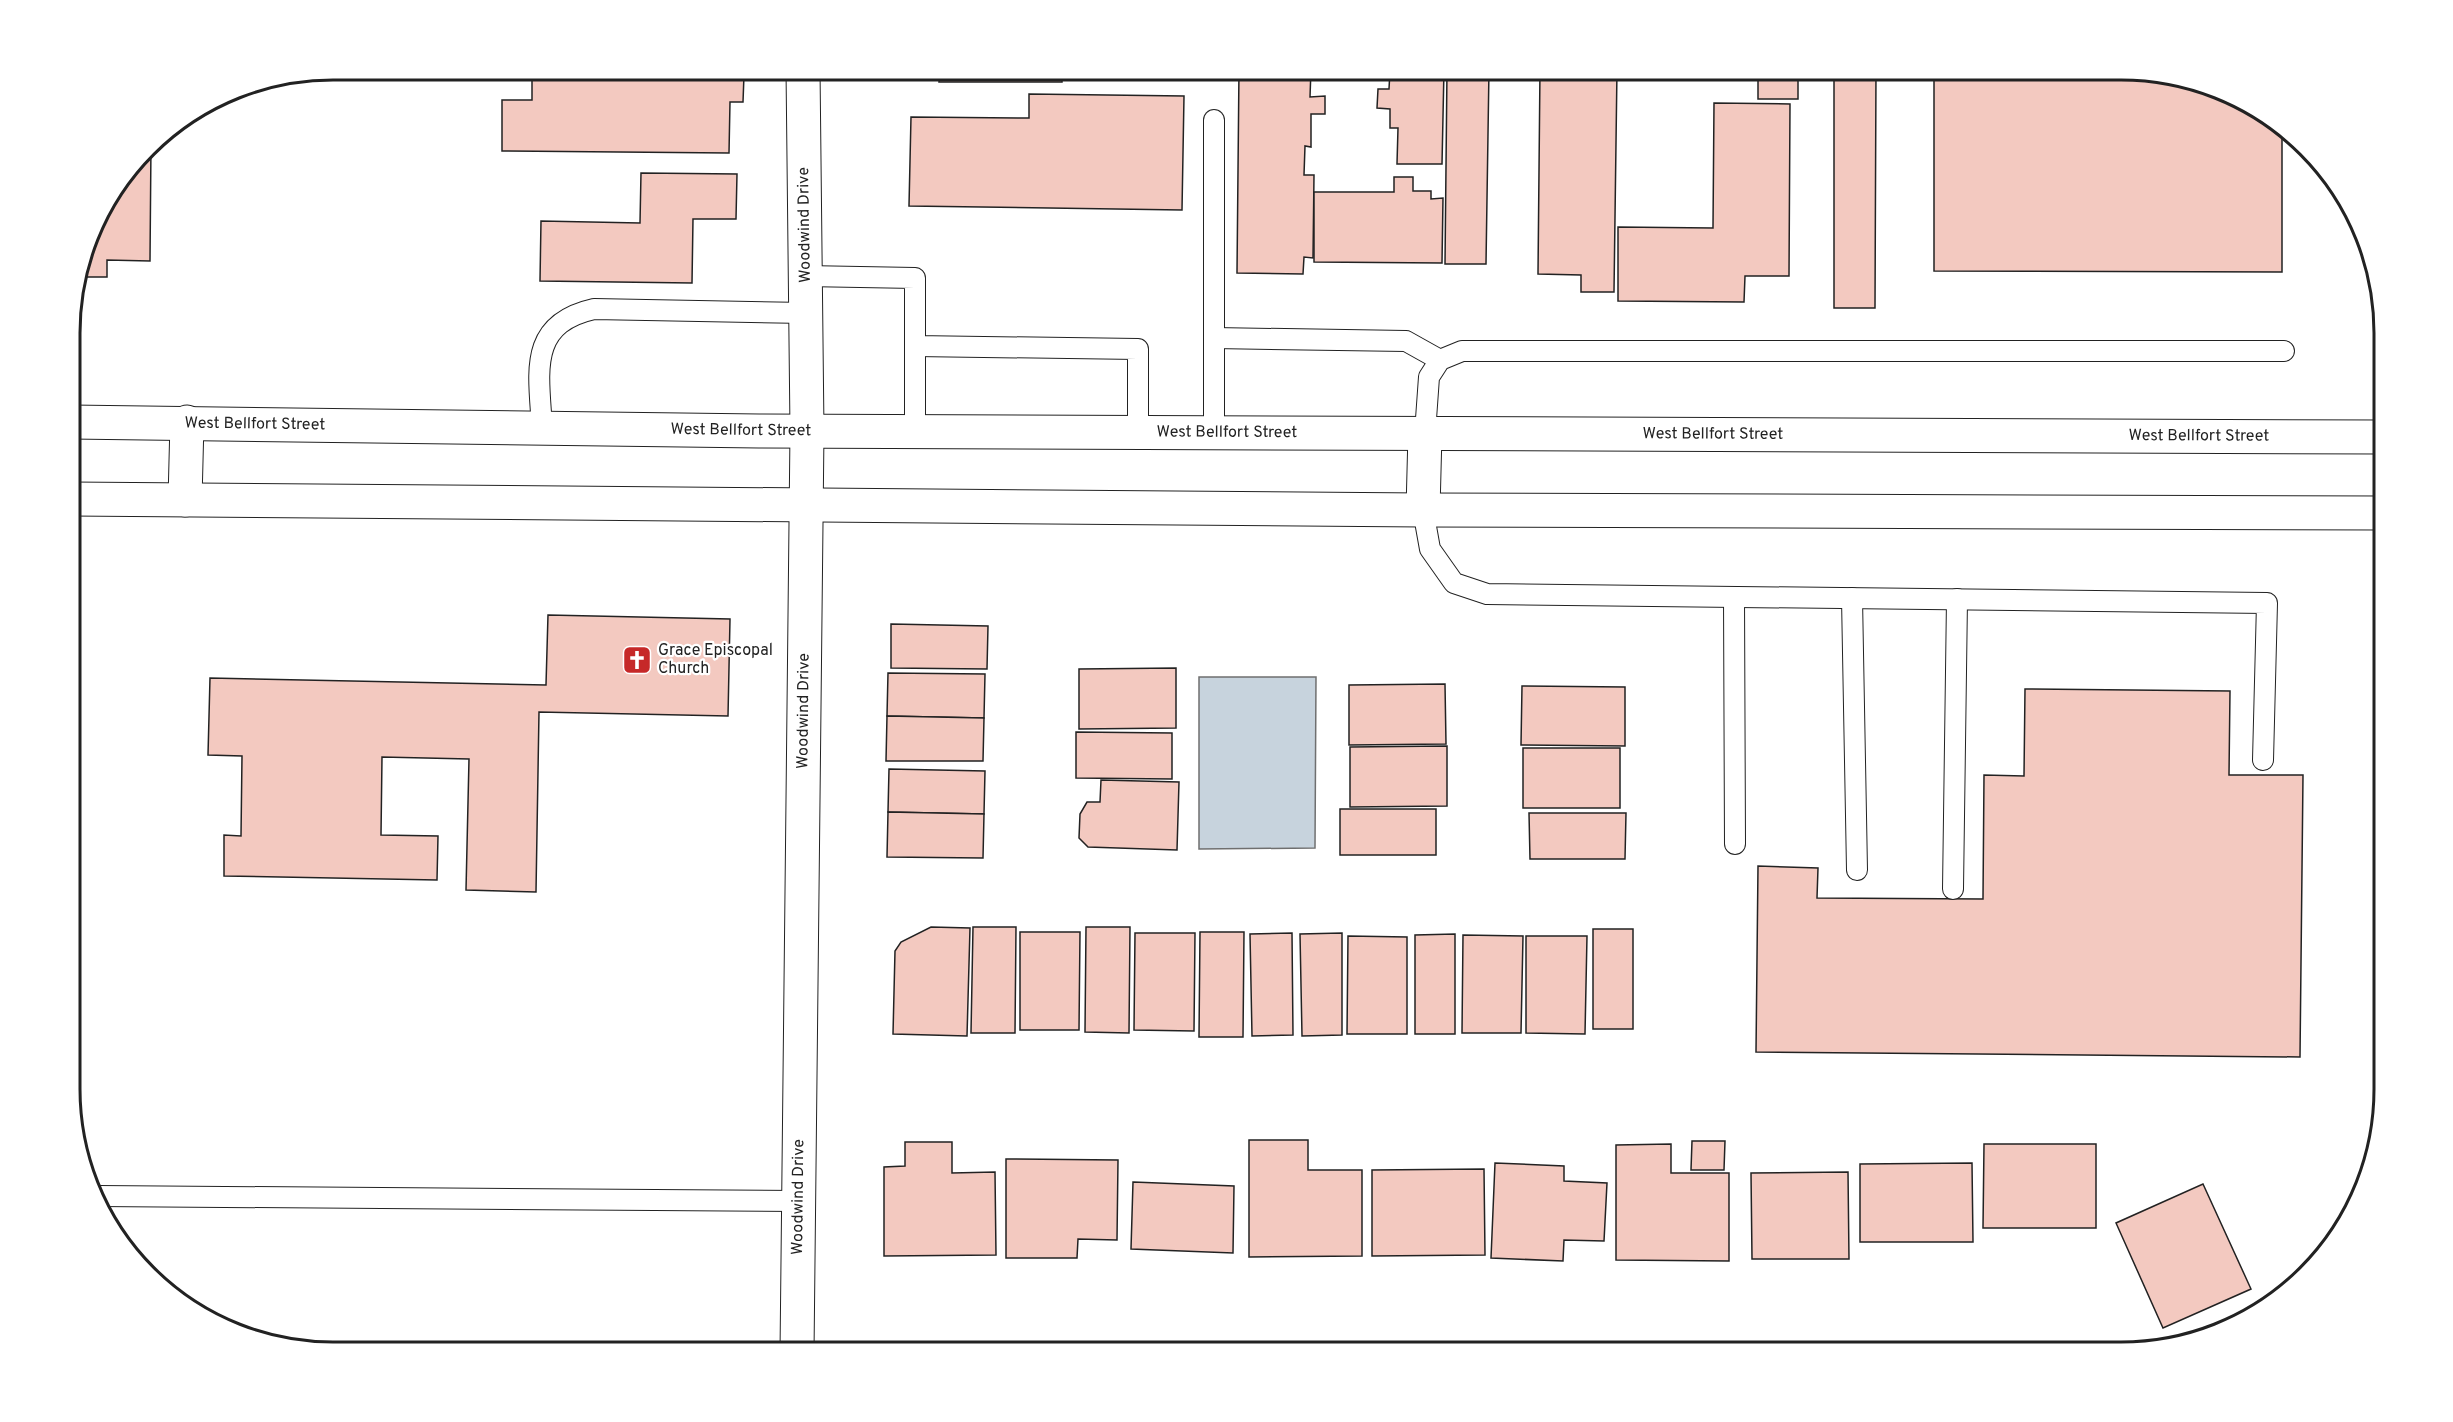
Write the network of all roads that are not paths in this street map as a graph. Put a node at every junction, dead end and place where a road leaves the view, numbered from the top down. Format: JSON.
{"nodes":[{"id":1,"x":803,"y":80,"type":"edge"},
{"id":2,"x":1214,"y":120,"type":"dead end"},
{"id":3,"x":806,"y":276,"type":"junction"},
{"id":4,"x":806,"y":313,"type":"junction"},
{"id":5,"x":1214,"y":338,"type":"junction"},
{"id":6,"x":915,"y":346,"type":"junction"},
{"id":7,"x":2284,"y":351,"type":"dead end"},
{"id":8,"x":1440,"y":360,"type":"junction"},
{"id":9,"x":80,"y":422,"type":"edge"},
{"id":10,"x":188,"y":422,"type":"junction"},
{"id":11,"x":542,"y":429,"type":"junction"},
{"id":12,"x":807,"y":431,"type":"junction"},
{"id":13,"x":915,"y":431,"type":"junction"},
{"id":14,"x":1138,"y":432,"type":"junction"},
{"id":15,"x":1214,"y":432,"type":"junction"},
{"id":16,"x":1425,"y":433,"type":"junction"},
{"id":17,"x":2374,"y":437,"type":"edge"},
{"id":18,"x":80,"y":499,"type":"edge"},
{"id":19,"x":186,"y":500,"type":"junction"},
{"id":20,"x":807,"y":505,"type":"junction"},
{"id":21,"x":1423,"y":510,"type":"junction"},
{"id":22,"x":2374,"y":513,"type":"edge"},
{"id":23,"x":1734,"y":597,"type":"junction"},
{"id":24,"x":1852,"y":598,"type":"junction"},
{"id":25,"x":1957,"y":599,"type":"junction"},
{"id":26,"x":2263,"y":760,"type":"dead end"},
{"id":27,"x":1735,"y":844,"type":"dead end"},
{"id":28,"x":1857,"y":870,"type":"dead end"},
{"id":29,"x":1953,"y":889,"type":"dead end"},
{"id":30,"x":103,"y":1196,"type":"edge"},
{"id":31,"x":799,"y":1201,"type":"junction"},
{"id":32,"x":797,"y":1342,"type":"edge"}],
"edges":[{"from":1,"to":3,"type":"main road","name":"Woodwind Drive"},
{"from":2,"to":5,"type":"lane"},
{"from":3,"to":4,"type":"main road","name":"Woodwind Drive"},
{"from":3,"to":6,"type":"lane"},
{"from":4,"to":11,"type":"lane"},
{"from":4,"to":12,"type":"main road","name":"Woodwind Drive"},
{"from":5,"to":8,"type":"lane"},
{"from":5,"to":15,"type":"lane"},
{"from":6,"to":13,"type":"lane"},
{"from":6,"to":14,"type":"lane"},
{"from":7,"to":8,"type":"lane"},
{"from":8,"to":16,"type":"lane"},
{"from":9,"to":10,"type":"main road","name":"West Bellfort Street"},
{"from":10,"to":11,"type":"main road","name":"West Bellfort Street"},
{"from":10,"to":19,"type":"main road"},
{"from":11,"to":12,"type":"main road","name":"West Bellfort Street"},
{"from":12,"to":13,"type":"main road","name":"West Bellfort Street"},
{"from":12,"to":20,"type":"main road","name":"Woodwind Drive"},
{"from":13,"to":14,"type":"main road","name":"West Bellfort Street"},
{"from":14,"to":15,"type":"main road","name":"West Bellfort Street"},
{"from":15,"to":16,"type":"main road","name":"West Bellfort Street"},
{"from":16,"to":17,"type":"main road","name":"West Bellfort Street"},
{"from":16,"to":21,"type":"main road"},
{"from":18,"to":19,"type":"main road"},
{"from":19,"to":20,"type":"main road"},
{"from":20,"to":21,"type":"main road"},
{"from":20,"to":31,"type":"main road","name":"Woodwind Drive"},
{"from":21,"to":22,"type":"main road"},
{"from":21,"to":23,"type":"lane"},
{"from":23,"to":24,"type":"lane"},
{"from":23,"to":27,"type":"lane"},
{"from":24,"to":25,"type":"lane"},
{"from":24,"to":28,"type":"lane"},
{"from":25,"to":26,"type":"lane"},
{"from":25,"to":29,"type":"lane"},
{"from":30,"to":31,"type":"lane"},
{"from":31,"to":32,"type":"main road","name":"Woodwind Drive"}]}
